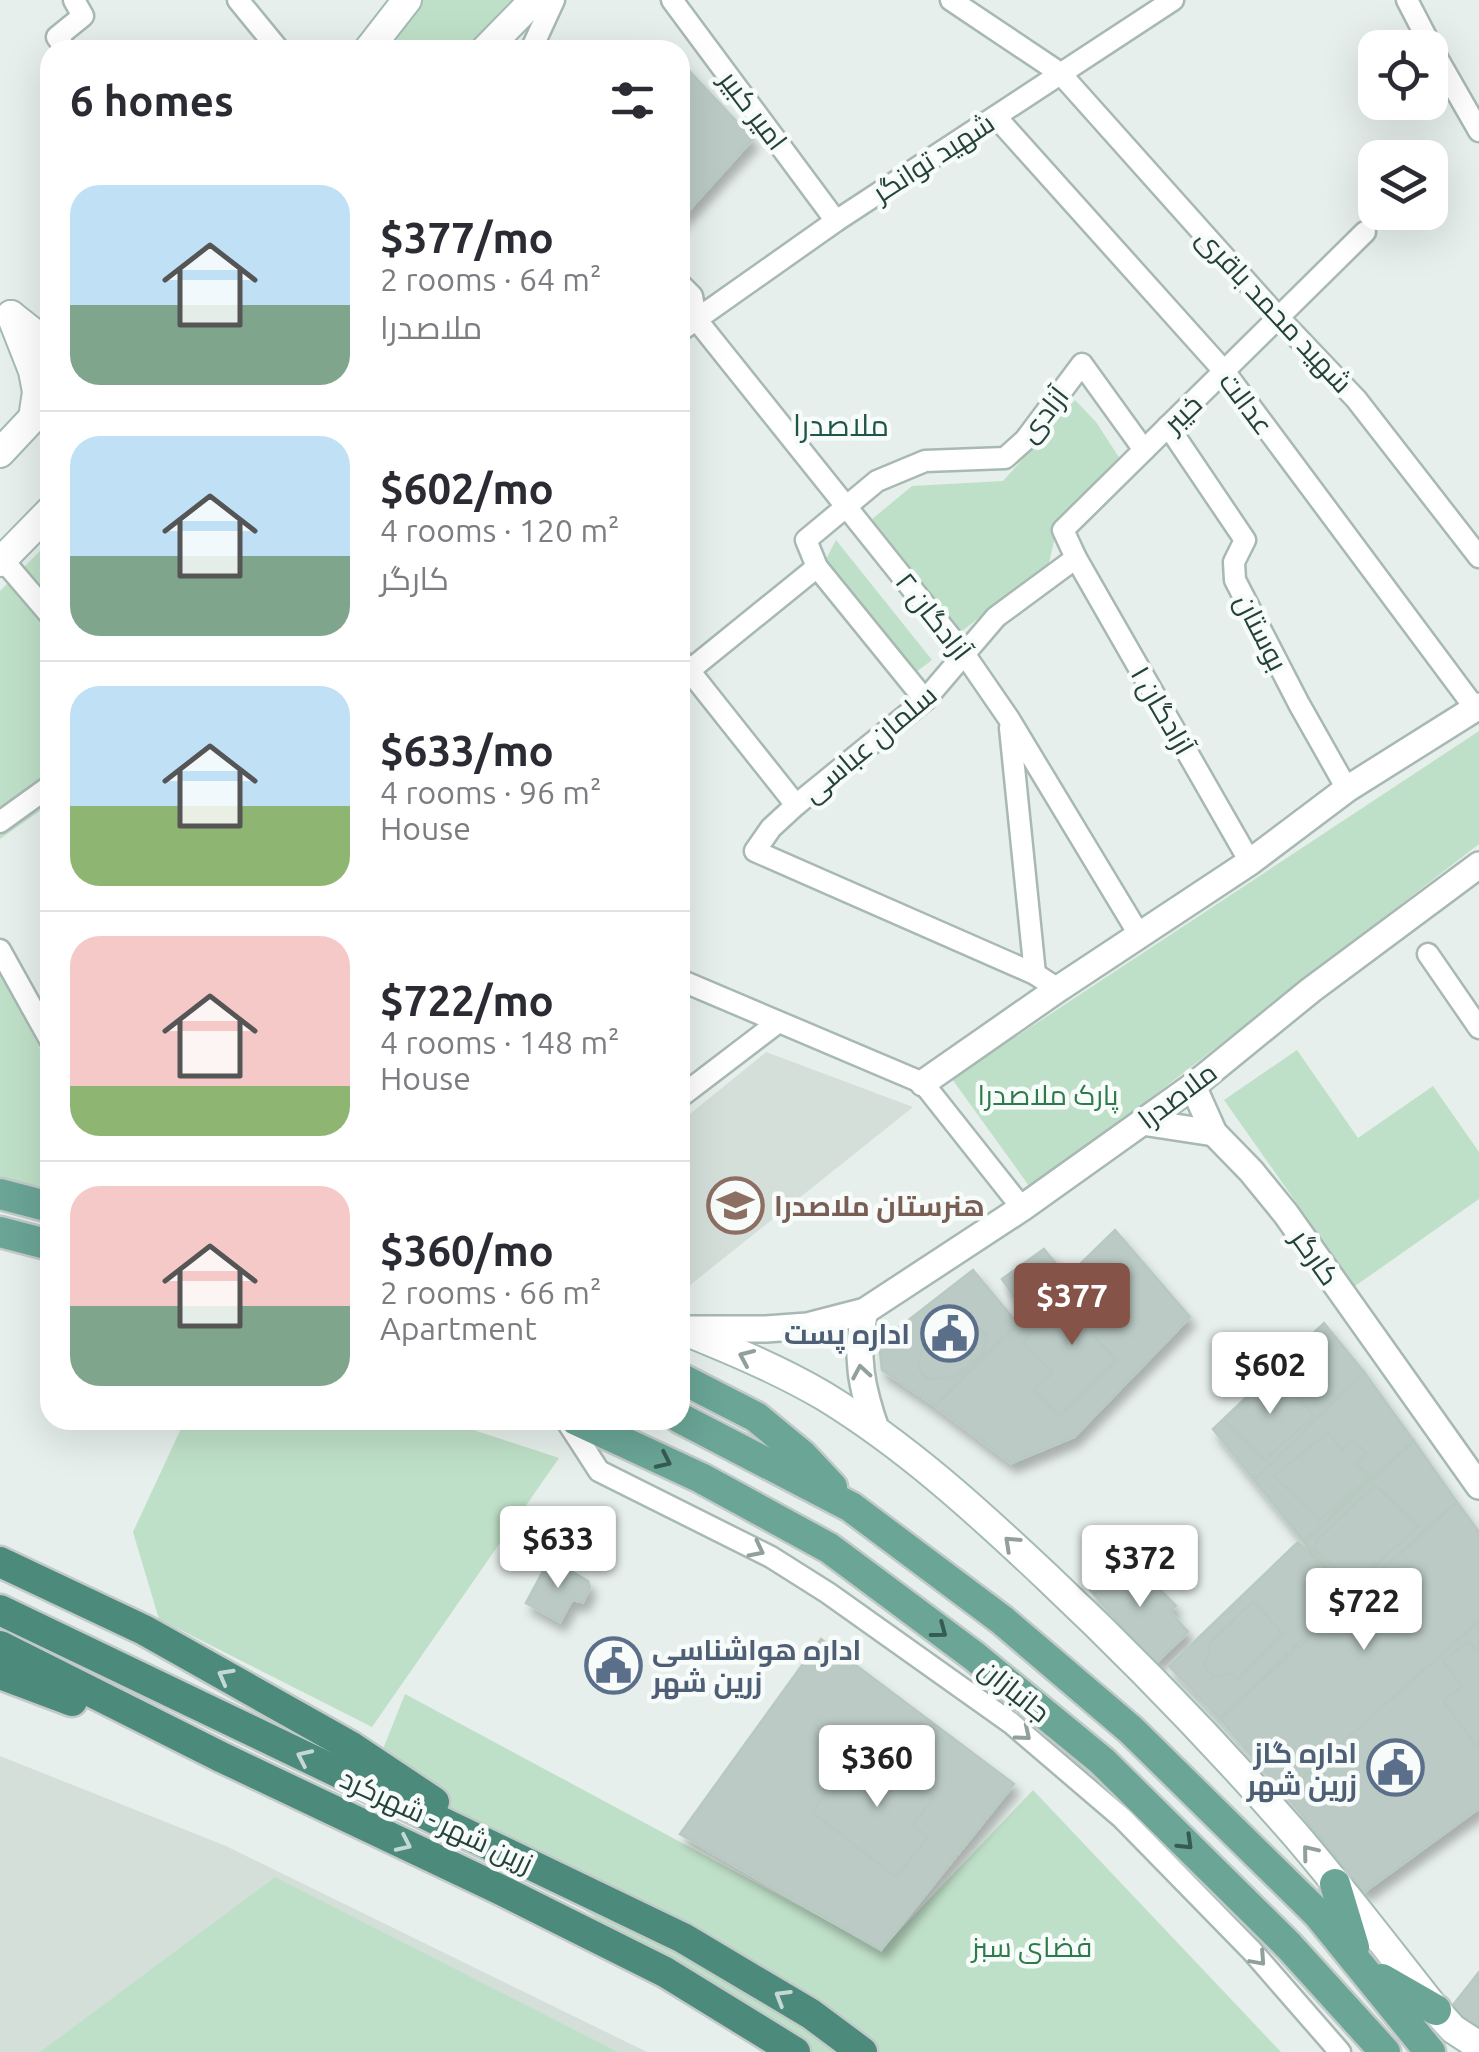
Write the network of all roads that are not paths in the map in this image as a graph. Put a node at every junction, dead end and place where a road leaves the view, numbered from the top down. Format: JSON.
{"nodes":[{"id":1,"x":74,"y":0,"type":"edge"},
{"id":2,"x":238,"y":0,"type":"edge"},
{"id":3,"x":407,"y":0,"type":"edge"},
{"id":4,"x":534,"y":0,"type":"edge"},
{"id":5,"x":554,"y":0,"type":"edge"},
{"id":6,"x":672,"y":0,"type":"edge"},
{"id":7,"x":950,"y":0,"type":"edge"},
{"id":8,"x":1173,"y":0,"type":"edge"},
{"id":9,"x":1407,"y":0,"type":"edge"},
{"id":10,"x":59,"y":40,"type":"edge"},
{"id":11,"x":270,"y":40,"type":"edge"},
{"id":12,"x":376,"y":40,"type":"edge"},
{"id":13,"x":495,"y":40,"type":"edge"},
{"id":14,"x":536,"y":40,"type":"edge"},
{"id":15,"x":1060,"y":72,"type":"junction"},
{"id":16,"x":996,"y":117,"type":"junction"},
{"id":17,"x":1479,"y":131,"type":"edge"},
{"id":18,"x":836,"y":220,"type":"junction"},
{"id":19,"x":1365,"y":232,"type":"dead end"},
{"id":20,"x":5,"y":305,"type":"edge"},
{"id":21,"x":1278,"y":316,"type":"junction"},
{"id":22,"x":690,"y":319,"type":"edge"},
{"id":23,"x":690,"y":328,"type":"edge"},
{"id":24,"x":40,"y":338,"type":"edge"},
{"id":25,"x":1224,"y":371,"type":"junction"},
{"id":26,"x":40,"y":405,"type":"edge"},
{"id":27,"x":40,"y":410,"type":"edge"},
{"id":28,"x":1168,"y":426,"type":"junction"},
{"id":29,"x":1144,"y":450,"type":"junction"},
{"id":30,"x":0,"y":452,"type":"edge"},
{"id":31,"x":848,"y":507,"type":"junction"},
{"id":32,"x":40,"y":521,"type":"edge"},
{"id":33,"x":1479,"y":557,"type":"edge"},
{"id":34,"x":1076,"y":558,"type":"junction"},
{"id":35,"x":1,"y":561,"type":"edge"},
{"id":36,"x":816,"y":567,"type":"junction"},
{"id":37,"x":40,"y":604,"type":"edge"},
{"id":38,"x":965,"y":655,"type":"junction"},
{"id":39,"x":690,"y":664,"type":"edge"},
{"id":40,"x":690,"y":677,"type":"edge"},
{"id":41,"x":925,"y":700,"type":"junction"},
{"id":42,"x":1477,"y":707,"type":"edge"},
{"id":43,"x":1008,"y":719,"type":"junction"},
{"id":44,"x":1347,"y":789,"type":"junction"},
{"id":45,"x":40,"y":793,"type":"edge"},
{"id":46,"x":796,"y":805,"type":"junction"},
{"id":47,"x":0,"y":822,"type":"edge"},
{"id":48,"x":1250,"y":862,"type":"junction"},
{"id":49,"x":1478,"y":868,"type":"edge"},
{"id":50,"x":1140,"y":936,"type":"junction"},
{"id":51,"x":0,"y":950,"type":"edge"},
{"id":52,"x":1428,"y":954,"type":"dead end"},
{"id":53,"x":1035,"y":974,"type":"junction"},
{"id":54,"x":690,"y":984,"type":"edge"},
{"id":55,"x":1058,"y":989,"type":"junction"},
{"id":56,"x":40,"y":1022,"type":"edge"},
{"id":57,"x":777,"y":1023,"type":"junction"},
{"id":58,"x":1479,"y":1028,"type":"edge"},
{"id":59,"x":923,"y":1083,"type":"junction"},
{"id":60,"x":690,"y":1086,"type":"edge"},
{"id":61,"x":1193,"y":1086,"type":"junction"},
{"id":62,"x":1142,"y":1122,"type":"junction"},
{"id":63,"x":1214,"y":1133,"type":"junction"},
{"id":64,"x":0,"y":1194,"type":"edge"},
{"id":65,"x":40,"y":1205,"type":"edge"},
{"id":66,"x":1022,"y":1208,"type":"junction"},
{"id":67,"x":0,"y":1232,"type":"edge"},
{"id":68,"x":40,"y":1242,"type":"edge"},
{"id":69,"x":866,"y":1312,"type":"junction"},
{"id":70,"x":690,"y":1329,"type":"edge"},
{"id":71,"x":690,"y":1333,"type":"edge"},
{"id":72,"x":690,"y":1383,"type":"edge"},
{"id":73,"x":690,"y":1423,"type":"edge"},
{"id":74,"x":572,"y":1430,"type":"edge"},
{"id":75,"x":598,"y":1430,"type":"edge"},
{"id":76,"x":877,"y":1432,"type":"junction"},
{"id":77,"x":1479,"y":1486,"type":"edge"},
{"id":78,"x":851,"y":1507,"type":"junction"},
{"id":79,"x":0,"y":1562,"type":"edge"},
{"id":80,"x":0,"y":1610,"type":"edge"},
{"id":81,"x":1002,"y":1620,"type":"junction"},
{"id":82,"x":0,"y":1646,"type":"edge"},
{"id":83,"x":974,"y":1656,"type":"junction"},
{"id":84,"x":0,"y":1674,"type":"edge"},
{"id":85,"x":221,"y":1757,"type":"junction"},
{"id":86,"x":516,"y":1857,"type":"junction"},
{"id":87,"x":1335,"y":1884,"type":"junction"},
{"id":88,"x":1362,"y":1965,"type":"junction"},
{"id":89,"x":1436,"y":2010,"type":"junction"},
{"id":90,"x":1479,"y":2046,"type":"edge"},
{"id":91,"x":794,"y":2052,"type":"edge"},
{"id":92,"x":862,"y":2052,"type":"edge"},
{"id":93,"x":1340,"y":2052,"type":"edge"},
{"id":94,"x":1384,"y":2052,"type":"edge"},
{"id":95,"x":1430,"y":2052,"type":"edge"}],
"edges":[{"from":1,"to":10,"type":"street"},
{"from":2,"to":11,"type":"street"},
{"from":3,"to":12,"type":"main road"},
{"from":4,"to":13,"type":"main road"},
{"from":5,"to":14,"type":"street"},
{"from":6,"to":18,"type":"street","name":"امیر کبیر"},
{"from":7,"to":15,"type":"street","name":"شهید محمد باقری"},
{"from":8,"to":15,"type":"street","name":"شهید توانگر"},
{"from":9,"to":17,"type":"street"},
{"from":15,"to":16,"type":"street","name":"شهید توانگر"},
{"from":15,"to":21,"type":"street","name":"شهید محمد باقری"},
{"from":16,"to":18,"type":"street","name":"شهید توانگر"},
{"from":16,"to":25,"type":"street","name":"عدالت"},
{"from":18,"to":22,"type":"street","name":"شهید توانگر"},
{"from":19,"to":21,"type":"street","name":"خیبر"},
{"from":20,"to":24,"type":"main road"},
{"from":20,"to":26,"type":"main road"},
{"from":21,"to":25,"type":"street","name":"خیبر"},
{"from":21,"to":33,"type":"street","name":"شهید محمد باقری"},
{"from":23,"to":31,"type":"street","name":"آزادگان ۲"},
{"from":25,"to":28,"type":"street","name":"خیبر"},
{"from":25,"to":42,"type":"street","name":"عدالت"},
{"from":27,"to":30,"type":"main road"},
{"from":28,"to":29,"type":"street","name":"خیبر"},
{"from":28,"to":44,"type":"street","name":"بوستان"},
{"from":29,"to":31,"type":"street","name":"آزادی"},
{"from":29,"to":34,"type":"street","name":"خیبر"},
{"from":31,"to":36,"type":"street"},
{"from":31,"to":38,"type":"street","name":"آزادگان ۲"},
{"from":32,"to":35,"type":"main road"},
{"from":34,"to":38,"type":"street","name":"سلمان عباسی"},
{"from":34,"to":48,"type":"street","name":"آزادگان ۱"},
{"from":35,"to":37,"type":"street"},
{"from":36,"to":39,"type":"street"},
{"from":36,"to":41,"type":"street"},
{"from":38,"to":41,"type":"street","name":"سلمان عباسی"},
{"from":38,"to":43,"type":"street","name":"آزادگان ۲"},
{"from":40,"to":46,"type":"street"},
{"from":41,"to":46,"type":"street","name":"سلمان عباسی"},
{"from":42,"to":44,"type":"street"},
{"from":43,"to":50,"type":"street","name":"آزادگان ۲"},
{"from":43,"to":53,"type":"street"},
{"from":44,"to":48,"type":"street"},
{"from":45,"to":47,"type":"street"},
{"from":46,"to":53,"type":"street","name":"سلمان عباسی"},
{"from":48,"to":50,"type":"street"},
{"from":49,"to":61,"type":"street","name":"ملاصدرا"},
{"from":50,"to":55,"type":"street"},
{"from":51,"to":56,"type":"street"},
{"from":52,"to":58,"type":"street"},
{"from":53,"to":55,"type":"street"},
{"from":54,"to":57,"type":"street"},
{"from":55,"to":59,"type":"street"},
{"from":57,"to":59,"type":"street"},
{"from":57,"to":60,"type":"street"},
{"from":59,"to":66,"type":"street"},
{"from":61,"to":62,"type":"street","name":"ملاصدرا"},
{"from":61,"to":63,"type":"street","name":"کارگر"},
{"from":62,"to":63,"type":"street"},
{"from":62,"to":66,"type":"street","name":"ملاصدرا"},
{"from":63,"to":77,"type":"street","name":"کارگر"},
{"from":64,"to":65,"type":"main road"},
{"from":66,"to":69,"type":"street","name":"ملاصدرا"},
{"from":67,"to":68,"type":"main road"},
{"from":69,"to":70,"type":"street"},
{"from":76,"to":69,"type":"street","one_way":true},
{"from":76,"to":71,"type":"main road","one_way":true},
{"from":72,"to":78,"type":"main road"},
{"from":73,"to":78,"type":"main road","name":"جانبازان"},
{"from":74,"to":93,"type":"street","one_way":true},
{"from":75,"to":83,"type":"main road","name":"جانبازان","one_way":true},
{"from":87,"to":76,"type":"main road","one_way":true},
{"from":78,"to":81,"type":"main road","name":"جانبازان"},
{"from":86,"to":79,"type":"highway","one_way":true},
{"from":86,"to":80,"type":"highway","name":"زرین شهر - شهرکرد","one_way":true},
{"from":81,"to":83,"type":"main road"},
{"from":81,"to":88,"type":"main road","name":"جانبازان"},
{"from":82,"to":85,"type":"highway","name":"زرین شهر - شهرکرد"},
{"from":83,"to":94,"type":"main road","name":"جانبازان","one_way":true},
{"from":84,"to":85,"type":"highway"},
{"from":85,"to":91,"type":"highway","name":"زرین شهر - شهرکرد","one_way":true},
{"from":92,"to":86,"type":"highway","name":"زرین شهر - شهرکرد","one_way":true},
{"from":87,"to":88,"type":"main road"},
{"from":87,"to":89,"type":"main road"},
{"from":88,"to":89,"type":"main road"},
{"from":88,"to":95,"type":"main road","name":"جانبازان"},
{"from":89,"to":90,"type":"main road"}]}
